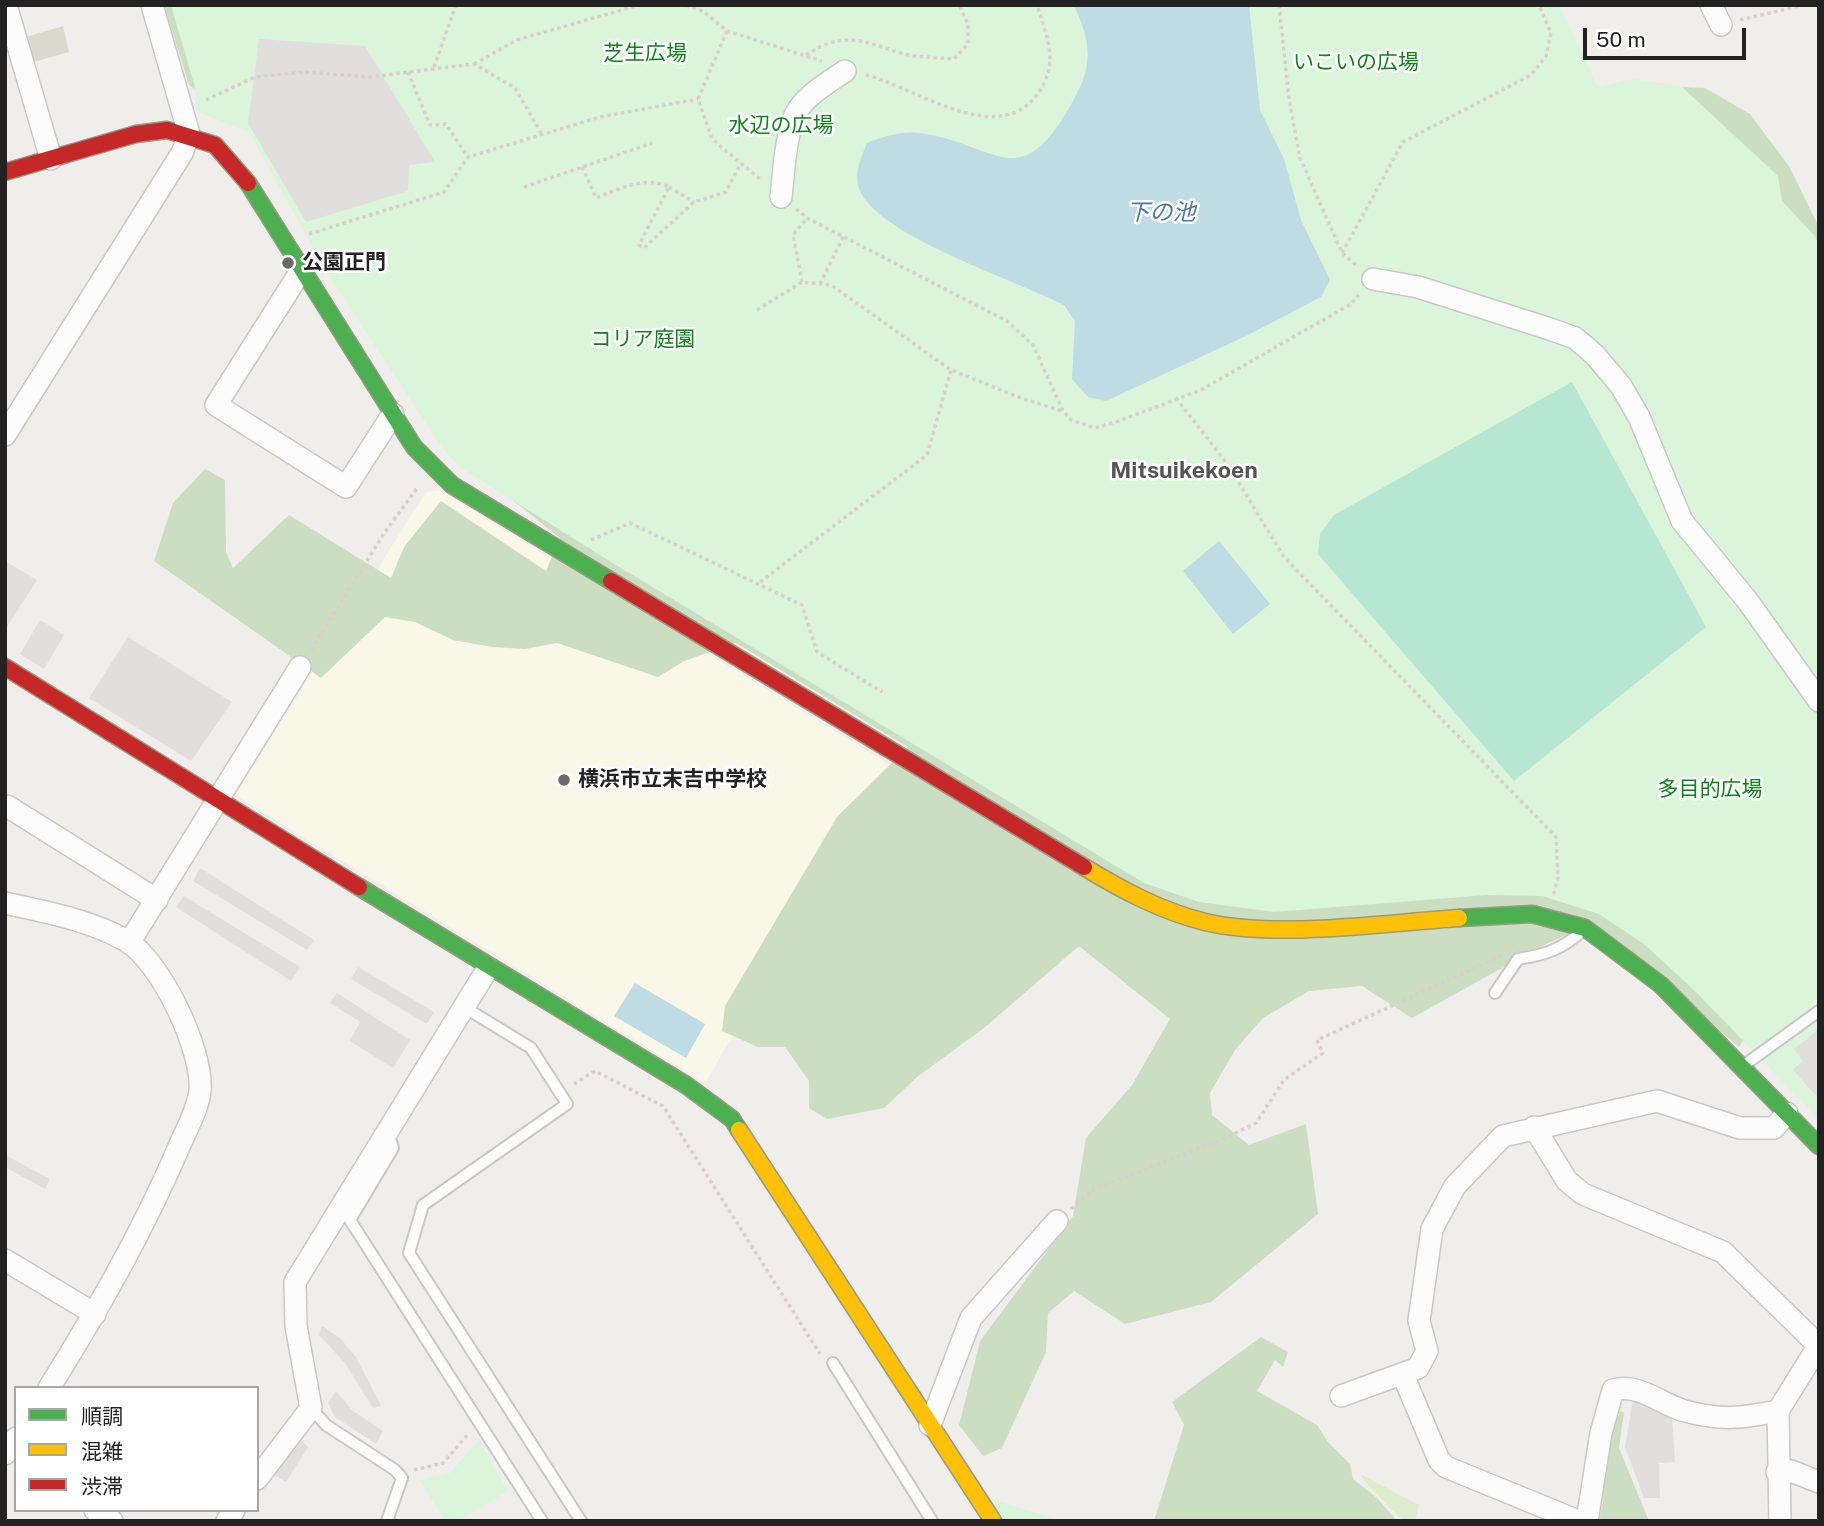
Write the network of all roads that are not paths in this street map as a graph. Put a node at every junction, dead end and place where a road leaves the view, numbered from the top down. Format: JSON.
{"nodes":[{"id":1,"x":6,"y":5,"type":"edge"},
{"id":2,"x":152,"y":5,"type":"edge"},
{"id":3,"x":1711,"y":5,"type":"edge"},
{"id":4,"x":1721,"y":25,"type":"road end"},
{"id":5,"x":845,"y":71,"type":"road end"},
{"id":6,"x":188,"y":134,"type":"junction"},
{"id":7,"x":51,"y":159,"type":"junction"},
{"id":8,"x":5,"y":172,"type":"edge"},
{"id":9,"x":781,"y":197,"type":"road end"},
{"id":10,"x":302,"y":269,"type":"junction"},
{"id":11,"x":1373,"y":279,"type":"road end"},
{"id":12,"x":14,"y":400,"type":"edge"},
{"id":13,"x":393,"y":414,"type":"junction"},
{"id":14,"x":5,"y":435,"type":"edge"},
{"id":15,"x":5,"y":667,"type":"edge"},
{"id":16,"x":300,"y":667,"type":"road end"},
{"id":17,"x":1819,"y":701,"type":"edge"},
{"id":18,"x":218,"y":802,"type":"junction"},
{"id":19,"x":7,"y":806,"type":"dead end"},
{"id":20,"x":157,"y":900,"type":"junction"},
{"id":21,"x":5,"y":903,"type":"edge"},
{"id":22,"x":1585,"y":928,"type":"junction"},
{"id":23,"x":129,"y":943,"type":"junction"},
{"id":24,"x":488,"y":968,"type":"junction"},
{"id":25,"x":1495,"y":993,"type":"dead end"},
{"id":26,"x":464,"y":1007,"type":"junction"},
{"id":27,"x":1819,"y":1011,"type":"edge"},
{"id":28,"x":1741,"y":1068,"type":"junction"},
{"id":29,"x":1787,"y":1113,"type":"junction"},
{"id":30,"x":1534,"y":1127,"type":"junction"},
{"id":31,"x":387,"y":1129,"type":"junction"},
{"id":32,"x":1819,"y":1146,"type":"edge"},
{"id":33,"x":1057,"y":1222,"type":"road end"},
{"id":34,"x":5,"y":1260,"type":"edge"},
{"id":35,"x":95,"y":1314,"type":"junction"},
{"id":36,"x":1819,"y":1345,"type":"edge"},
{"id":37,"x":833,"y":1363,"type":"road end"},
{"id":38,"x":1403,"y":1375,"type":"junction"},
{"id":39,"x":50,"y":1386,"type":"edge"},
{"id":40,"x":1341,"y":1396,"type":"dead end"},
{"id":41,"x":310,"y":1408,"type":"junction"},
{"id":42,"x":1778,"y":1412,"type":"junction"},
{"id":43,"x":930,"y":1424,"type":"junction"},
{"id":44,"x":1777,"y":1472,"type":"junction"},
{"id":45,"x":259,"y":1476,"type":"edge"},
{"id":46,"x":1819,"y":1482,"type":"edge"},
{"id":47,"x":387,"y":1521,"type":"edge"},
{"id":48,"x":542,"y":1521,"type":"edge"},
{"id":49,"x":581,"y":1521,"type":"edge"},
{"id":50,"x":932,"y":1521,"type":"edge"},
{"id":51,"x":993,"y":1521,"type":"edge"},
{"id":52,"x":1578,"y":1521,"type":"edge"},
{"id":53,"x":1587,"y":1521,"type":"edge"},
{"id":54,"x":1780,"y":1521,"type":"edge"}],
"edges":[{"from":1,"to":7,"type":"street"},
{"from":2,"to":6,"type":"street"},
{"from":3,"to":4,"type":"street"},
{"from":5,"to":9,"type":"street"},
{"from":6,"to":7,"type":"street"},
{"from":6,"to":10,"type":"street"},
{"from":6,"to":12,"type":"street"},
{"from":7,"to":8,"type":"street"},
{"from":10,"to":13,"type":"street"},
{"from":10,"to":13,"type":"street"},
{"from":11,"to":17,"type":"street"},
{"from":12,"to":14,"type":"street"},
{"from":13,"to":22,"type":"street"},
{"from":15,"to":18,"type":"street"},
{"from":16,"to":18,"type":"street"},
{"from":18,"to":20,"type":"street"},
{"from":18,"to":24,"type":"street"},
{"from":19,"to":20,"type":"street"},
{"from":20,"to":23,"type":"street"},
{"from":21,"to":23,"type":"street"},
{"from":22,"to":25,"type":"lane"},
{"from":22,"to":28,"type":"street"},
{"from":23,"to":35,"type":"street"},
{"from":24,"to":26,"type":"street"},
{"from":24,"to":43,"type":"street"},
{"from":26,"to":31,"type":"street"},
{"from":26,"to":49,"type":"lane"},
{"from":27,"to":28,"type":"lane"},
{"from":28,"to":29,"type":"street"},
{"from":29,"to":30,"type":"street"},
{"from":29,"to":32,"type":"street"},
{"from":30,"to":36,"type":"street"},
{"from":30,"to":38,"type":"street"},
{"from":31,"to":41,"type":"street"},
{"from":31,"to":48,"type":"lane"},
{"from":33,"to":43,"type":"street"},
{"from":34,"to":35,"type":"street"},
{"from":35,"to":39,"type":"street"},
{"from":36,"to":42,"type":"street"},
{"from":37,"to":50,"type":"lane"},
{"from":38,"to":40,"type":"street"},
{"from":38,"to":52,"type":"street"},
{"from":41,"to":45,"type":"street"},
{"from":41,"to":47,"type":"lane"},
{"from":42,"to":44,"type":"street"},
{"from":42,"to":53,"type":"street"},
{"from":43,"to":51,"type":"street"},
{"from":44,"to":46,"type":"street"},
{"from":44,"to":54,"type":"street"}]}
